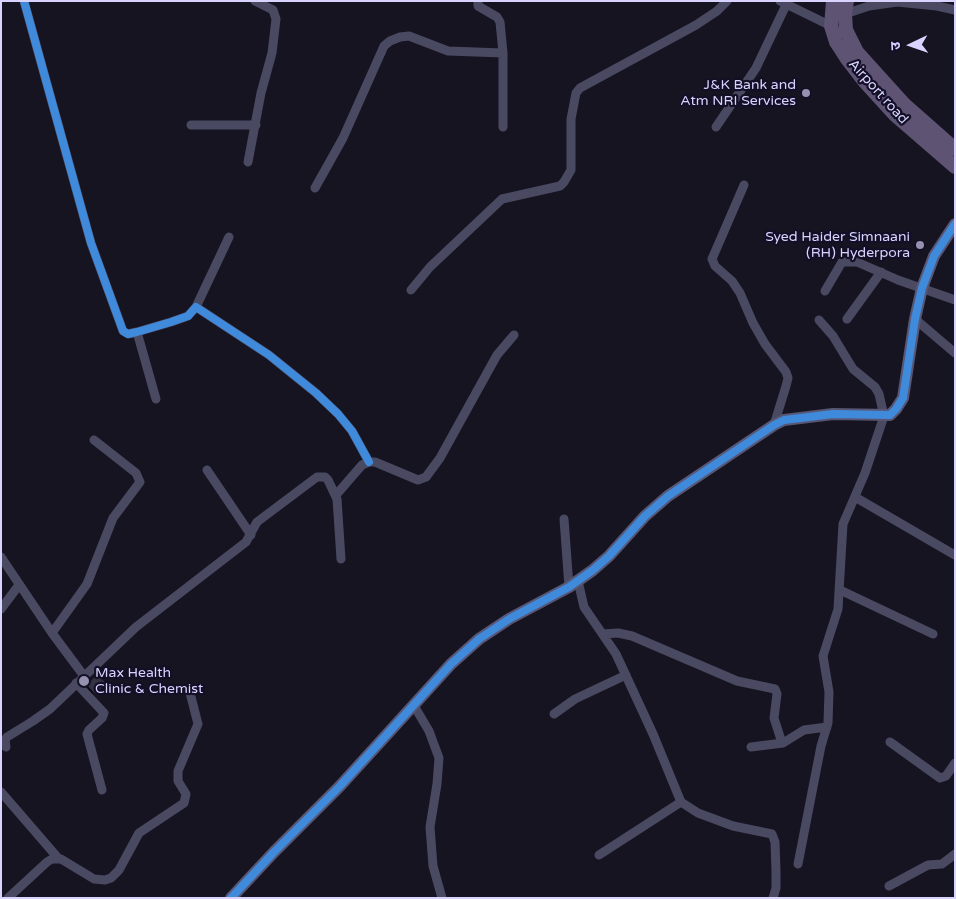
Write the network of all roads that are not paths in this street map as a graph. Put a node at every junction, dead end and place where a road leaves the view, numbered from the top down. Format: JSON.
{"nodes":[{"id":1,"x":24,"y":1,"type":"edge"},
{"id":2,"x":254,"y":1,"type":"edge"},
{"id":3,"x":478,"y":1,"type":"edge"},
{"id":4,"x":727,"y":1,"type":"edge"},
{"id":5,"x":833,"y":1,"type":"edge"},
{"id":6,"x":783,"y":3,"type":"edge"},
{"id":7,"x":846,"y":8,"type":"edge"},
{"id":8,"x":955,"y":10,"type":"edge"},
{"id":9,"x":831,"y":26,"type":"junction"},
{"id":10,"x":503,"y":53,"type":"junction"},
{"id":11,"x":191,"y":125,"type":"dead end"},
{"id":12,"x":256,"y":125,"type":"junction"},
{"id":13,"x":716,"y":127,"type":"dead end"},
{"id":14,"x":503,"y":128,"type":"dead end"},
{"id":15,"x":955,"y":149,"type":"edge"},
{"id":16,"x":248,"y":162,"type":"dead end"},
{"id":17,"x":955,"y":167,"type":"edge"},
{"id":18,"x":744,"y":185,"type":"dead end"},
{"id":19,"x":315,"y":188,"type":"dead end"},
{"id":20,"x":955,"y":224,"type":"edge"},
{"id":21,"x":229,"y":237,"type":"dead end"},
{"id":22,"x":880,"y":272,"type":"junction"},
{"id":23,"x":922,"y":288,"type":"junction"},
{"id":24,"x":410,"y":290,"type":"dead end"},
{"id":25,"x":825,"y":291,"type":"dead end"},
{"id":26,"x":955,"y":300,"type":"edge"},
{"id":27,"x":196,"y":307,"type":"junction"},
{"id":28,"x":915,"y":318,"type":"junction"},
{"id":29,"x":819,"y":320,"type":"dead end"},
{"id":30,"x":847,"y":320,"type":"dead end"},
{"id":31,"x":138,"y":332,"type":"junction"},
{"id":32,"x":514,"y":335,"type":"dead end"},
{"id":33,"x":955,"y":353,"type":"edge"},
{"id":34,"x":156,"y":399,"type":"dead end"},
{"id":35,"x":884,"y":416,"type":"junction"},
{"id":36,"x":774,"y":425,"type":"junction"},
{"id":37,"x":94,"y":440,"type":"dead end"},
{"id":38,"x":369,"y":462,"type":"junction"},
{"id":39,"x":207,"y":470,"type":"dead end"},
{"id":40,"x":336,"y":495,"type":"junction"},
{"id":41,"x":855,"y":497,"type":"junction"},
{"id":42,"x":564,"y":519,"type":"dead end"},
{"id":43,"x":251,"y":535,"type":"junction"},
{"id":44,"x":955,"y":555,"type":"edge"},
{"id":45,"x":1,"y":557,"type":"edge"},
{"id":46,"x":341,"y":559,"type":"dead end"},
{"id":47,"x":573,"y":584,"type":"junction"},
{"id":48,"x":19,"y":585,"type":"junction"},
{"id":49,"x":840,"y":590,"type":"junction"},
{"id":50,"x":1,"y":610,"type":"edge"},
{"id":51,"x":52,"y":633,"type":"junction"},
{"id":52,"x":604,"y":634,"type":"junction"},
{"id":53,"x":933,"y":634,"type":"dead end"},
{"id":54,"x":626,"y":675,"type":"junction"},
{"id":55,"x":84,"y":676,"type":"junction"},
{"id":56,"x":76,"y":683,"type":"junction"},
{"id":57,"x":189,"y":689,"type":"dead end"},
{"id":58,"x":413,"y":704,"type":"junction"},
{"id":59,"x":554,"y":714,"type":"dead end"},
{"id":60,"x":827,"y":728,"type":"junction"},
{"id":61,"x":890,"y":742,"type":"dead end"},
{"id":62,"x":782,"y":743,"type":"junction"},
{"id":63,"x":6,"y":746,"type":"dead end"},
{"id":64,"x":751,"y":747,"type":"dead end"},
{"id":65,"x":955,"y":763,"type":"edge"},
{"id":66,"x":102,"y":790,"type":"dead end"},
{"id":67,"x":1,"y":792,"type":"edge"},
{"id":68,"x":681,"y":802,"type":"junction"},
{"id":69,"x":955,"y":854,"type":"edge"},
{"id":70,"x":600,"y":855,"type":"dead end"},
{"id":71,"x":58,"y":858,"type":"junction"},
{"id":72,"x":798,"y":864,"type":"dead end"},
{"id":73,"x":889,"y":886,"type":"dead end"},
{"id":74,"x":8,"y":898,"type":"edge"},
{"id":75,"x":231,"y":898,"type":"edge"},
{"id":76,"x":442,"y":898,"type":"edge"},
{"id":77,"x":773,"y":898,"type":"edge"}],
"edges":[{"from":1,"to":31,"type":"street"},
{"from":2,"to":12,"type":"street"},
{"from":3,"to":10,"type":"street"},
{"from":4,"to":24,"type":"street"},
{"from":5,"to":9,"type":"main road","name":"Airport road"},
{"from":6,"to":9,"type":"street"},
{"from":6,"to":13,"type":"street"},
{"from":7,"to":8,"type":"street"},
{"from":7,"to":15,"type":"main road"},
{"from":9,"to":17,"type":"main road","name":"Airport road"},
{"from":10,"to":14,"type":"street"},
{"from":10,"to":19,"type":"street"},
{"from":11,"to":12,"type":"street"},
{"from":12,"to":16,"type":"street"},
{"from":18,"to":36,"type":"street"},
{"from":20,"to":23,"type":"street"},
{"from":21,"to":27,"type":"street"},
{"from":22,"to":23,"type":"street"},
{"from":22,"to":25,"type":"street"},
{"from":22,"to":30,"type":"street"},
{"from":23,"to":26,"type":"street"},
{"from":23,"to":28,"type":"street"},
{"from":27,"to":31,"type":"street"},
{"from":27,"to":38,"type":"street"},
{"from":28,"to":33,"type":"street"},
{"from":28,"to":35,"type":"street"},
{"from":29,"to":35,"type":"street"},
{"from":31,"to":34,"type":"street"},
{"from":32,"to":38,"type":"street"},
{"from":35,"to":36,"type":"street"},
{"from":35,"to":41,"type":"street"},
{"from":36,"to":47,"type":"street"},
{"from":37,"to":51,"type":"street"},
{"from":38,"to":40,"type":"street"},
{"from":39,"to":43,"type":"street"},
{"from":40,"to":43,"type":"street"},
{"from":40,"to":46,"type":"street"},
{"from":41,"to":44,"type":"street"},
{"from":41,"to":49,"type":"street"},
{"from":42,"to":47,"type":"street"},
{"from":43,"to":55,"type":"street"},
{"from":45,"to":48,"type":"street"},
{"from":47,"to":52,"type":"street"},
{"from":47,"to":58,"type":"street"},
{"from":48,"to":50,"type":"street"},
{"from":48,"to":51,"type":"street"},
{"from":49,"to":53,"type":"street"},
{"from":49,"to":60,"type":"street"},
{"from":51,"to":55,"type":"street"},
{"from":52,"to":54,"type":"street"},
{"from":52,"to":62,"type":"street"},
{"from":54,"to":59,"type":"street"},
{"from":54,"to":68,"type":"street"},
{"from":55,"to":56,"type":"street"},
{"from":56,"to":63,"type":"street"},
{"from":56,"to":66,"type":"street"},
{"from":57,"to":71,"type":"street"},
{"from":58,"to":75,"type":"street"},
{"from":58,"to":76,"type":"street"},
{"from":60,"to":62,"type":"street"},
{"from":60,"to":72,"type":"street"},
{"from":61,"to":65,"type":"street"},
{"from":62,"to":64,"type":"street"},
{"from":67,"to":71,"type":"street"},
{"from":68,"to":70,"type":"street"},
{"from":68,"to":77,"type":"street"},
{"from":69,"to":73,"type":"street"},
{"from":71,"to":74,"type":"street"}]}
